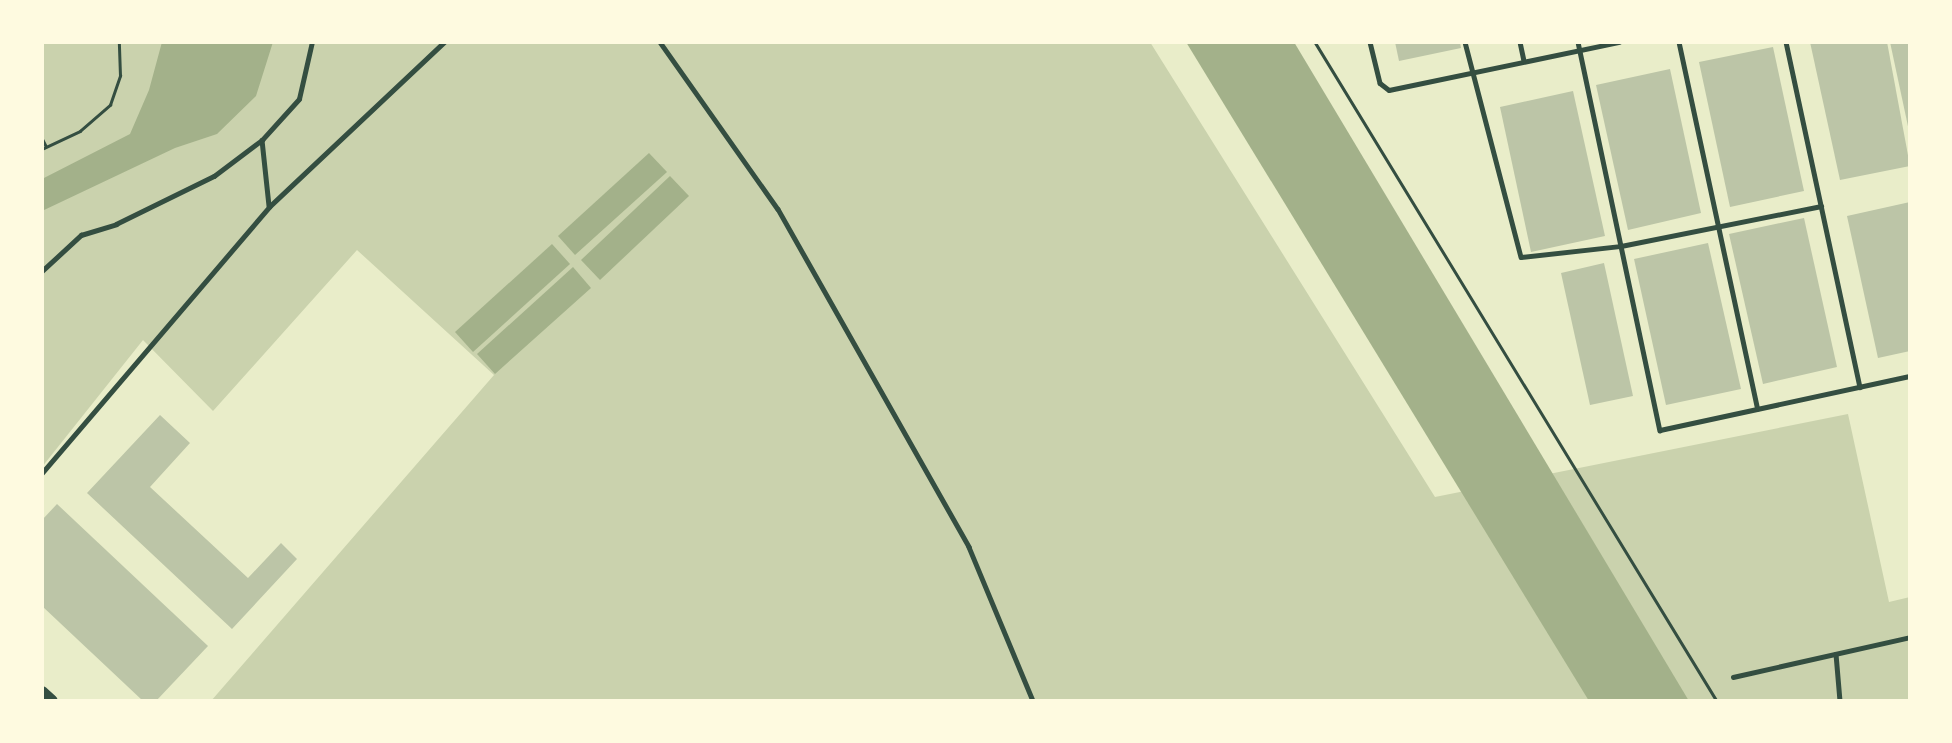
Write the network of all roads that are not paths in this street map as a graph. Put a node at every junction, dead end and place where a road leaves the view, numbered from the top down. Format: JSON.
{"nodes":[{"id":1,"x":312,"y":42,"type":"edge"},
{"id":2,"x":444,"y":42,"type":"edge"},
{"id":3,"x":660,"y":42,"type":"edge"},
{"id":4,"x":1370,"y":42,"type":"edge"},
{"id":5,"x":1465,"y":42,"type":"edge"},
{"id":6,"x":1520,"y":42,"type":"edge"},
{"id":7,"x":1578,"y":42,"type":"edge"},
{"id":8,"x":1619,"y":42,"type":"edge"},
{"id":9,"x":1679,"y":42,"type":"edge"},
{"id":10,"x":1786,"y":42,"type":"edge"},
{"id":11,"x":1580,"y":50,"type":"junction"},
{"id":12,"x":1524,"y":61,"type":"junction"},
{"id":13,"x":1471,"y":72,"type":"junction"},
{"id":14,"x":262,"y":140,"type":"junction"},
{"id":15,"x":1821,"y":206,"type":"junction"},
{"id":16,"x":269,"y":207,"type":"junction"},
{"id":17,"x":1719,"y":226,"type":"junction"},
{"id":18,"x":1621,"y":246,"type":"junction"},
{"id":19,"x":42,"y":271,"type":"edge"},
{"id":20,"x":1910,"y":376,"type":"edge"},
{"id":21,"x":1860,"y":387,"type":"junction"},
{"id":22,"x":1758,"y":409,"type":"junction"},
{"id":23,"x":42,"y":473,"type":"edge"},
{"id":24,"x":1910,"y":637,"type":"edge"},
{"id":25,"x":1836,"y":654,"type":"junction"},
{"id":26,"x":1733,"y":677,"type":"dead end"},
{"id":27,"x":42,"y":692,"type":"edge"},
{"id":28,"x":52,"y":701,"type":"edge"},
{"id":29,"x":1032,"y":701,"type":"edge"},
{"id":30,"x":1840,"y":701,"type":"edge"}],
"edges":[{"from":1,"to":14,"type":"lane"},
{"from":2,"to":16,"type":"lane"},
{"from":3,"to":29,"type":"lane"},
{"from":4,"to":13,"type":"lane"},
{"from":5,"to":13,"type":"lane"},
{"from":6,"to":12,"type":"lane"},
{"from":7,"to":11,"type":"lane"},
{"from":8,"to":11,"type":"lane"},
{"from":9,"to":17,"type":"lane"},
{"from":10,"to":15,"type":"lane"},
{"from":11,"to":12,"type":"lane"},
{"from":11,"to":18,"type":"lane"},
{"from":12,"to":13,"type":"lane"},
{"from":13,"to":18,"type":"lane"},
{"from":14,"to":16,"type":"lane"},
{"from":14,"to":19,"type":"lane"},
{"from":15,"to":17,"type":"lane"},
{"from":15,"to":21,"type":"lane"},
{"from":16,"to":23,"type":"lane"},
{"from":17,"to":18,"type":"lane"},
{"from":17,"to":22,"type":"lane"},
{"from":18,"to":22,"type":"lane"},
{"from":20,"to":21,"type":"lane"},
{"from":21,"to":22,"type":"lane"},
{"from":24,"to":25,"type":"lane"},
{"from":25,"to":26,"type":"lane"},
{"from":25,"to":30,"type":"lane"},
{"from":27,"to":28,"type":"main road"}]}
